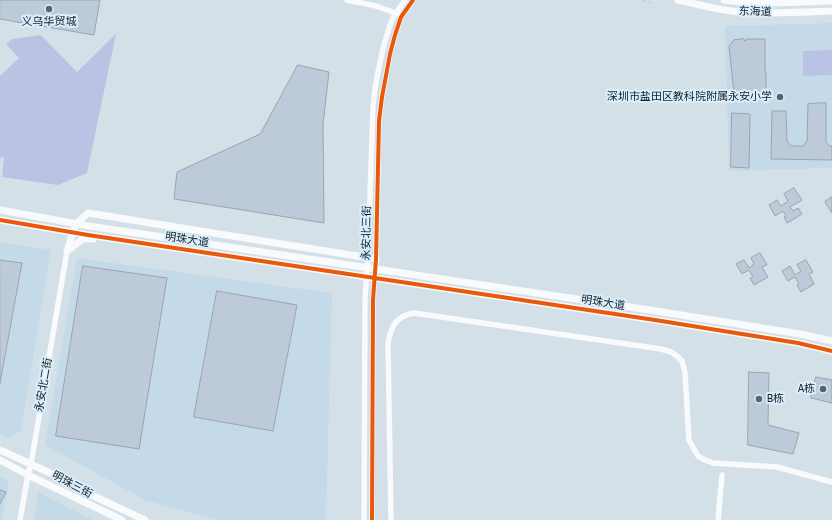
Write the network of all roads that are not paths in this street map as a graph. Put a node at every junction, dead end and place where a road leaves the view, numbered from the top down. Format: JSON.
{"nodes":[{"id":1,"x":347,"y":0,"type":"edge"},
{"id":2,"x":405,"y":0,"type":"edge"},
{"id":3,"x":413,"y":0,"type":"edge"},
{"id":4,"x":678,"y":0,"type":"edge"},
{"id":5,"x":724,"y":0,"type":"edge"},
{"id":6,"x":832,"y":1,"type":"edge"},
{"id":7,"x":832,"y":11,"type":"edge"},
{"id":8,"x":396,"y":13,"type":"junction"},
{"id":9,"x":402,"y":17,"type":"junction"},
{"id":10,"x":0,"y":210,"type":"edge"},
{"id":11,"x":0,"y":220,"type":"edge"},
{"id":12,"x":67,"y":251,"type":"junction"},
{"id":13,"x":372,"y":258,"type":"junction"},
{"id":14,"x":375,"y":274,"type":"junction"},
{"id":15,"x":367,"y":282,"type":"junction"},
{"id":16,"x":832,"y":341,"type":"edge"},
{"id":17,"x":832,"y":351,"type":"edge"},
{"id":18,"x":0,"y":450,"type":"edge"},
{"id":19,"x":0,"y":460,"type":"edge"},
{"id":20,"x":31,"y":464,"type":"junction"},
{"id":21,"x":28,"y":475,"type":"junction"},
{"id":22,"x":722,"y":475,"type":"dead end"},
{"id":23,"x":832,"y":482,"type":"edge"},
{"id":24,"x":20,"y":520,"type":"edge"},
{"id":25,"x":122,"y":520,"type":"edge"},
{"id":26,"x":144,"y":520,"type":"edge"},
{"id":27,"x":364,"y":520,"type":"edge"},
{"id":28,"x":372,"y":520,"type":"edge"},
{"id":29,"x":391,"y":520,"type":"edge"},
{"id":30,"x":718,"y":520,"type":"edge"}],
"edges":[{"from":1,"to":8,"type":"street"},
{"from":2,"to":8,"type":"street","name":"永安北三街"},
{"from":3,"to":9,"type":"street","name":"永安北三街"},
{"from":4,"to":7,"type":"street","name":"东海道"},
{"from":5,"to":6,"type":"street","name":"东海道"},
{"from":8,"to":9,"type":"street"},
{"from":8,"to":13,"type":"street","name":"永安北三街"},
{"from":9,"to":13,"type":"street","name":"永安北三街"},
{"from":10,"to":16,"type":"street","name":"明珠大道"},
{"from":11,"to":17,"type":"street","name":"明珠大道"},
{"from":12,"to":13,"type":"street","name":"明珠大道"},
{"from":12,"to":15,"type":"street","name":"明珠大道"},
{"from":12,"to":20,"type":"street","name":"永安北二街"},
{"from":13,"to":14,"type":"street","name":"永安北三街"},
{"from":13,"to":15,"type":"street","name":"永安北三街"},
{"from":14,"to":15,"type":"street"},
{"from":14,"to":28,"type":"street","name":"永安北三街"},
{"from":15,"to":27,"type":"street","name":"永安北三街"},
{"from":18,"to":20,"type":"street","name":"明珠三街"},
{"from":19,"to":21,"type":"street","name":"明珠三街"},
{"from":20,"to":21,"type":"street","name":"永安北二街"},
{"from":20,"to":26,"type":"street","name":"明珠三街"},
{"from":21,"to":24,"type":"street","name":"永安北二街"},
{"from":21,"to":25,"type":"street","name":"明珠三街"},
{"from":22,"to":30,"type":"street"},
{"from":23,"to":29,"type":"street"}]}
